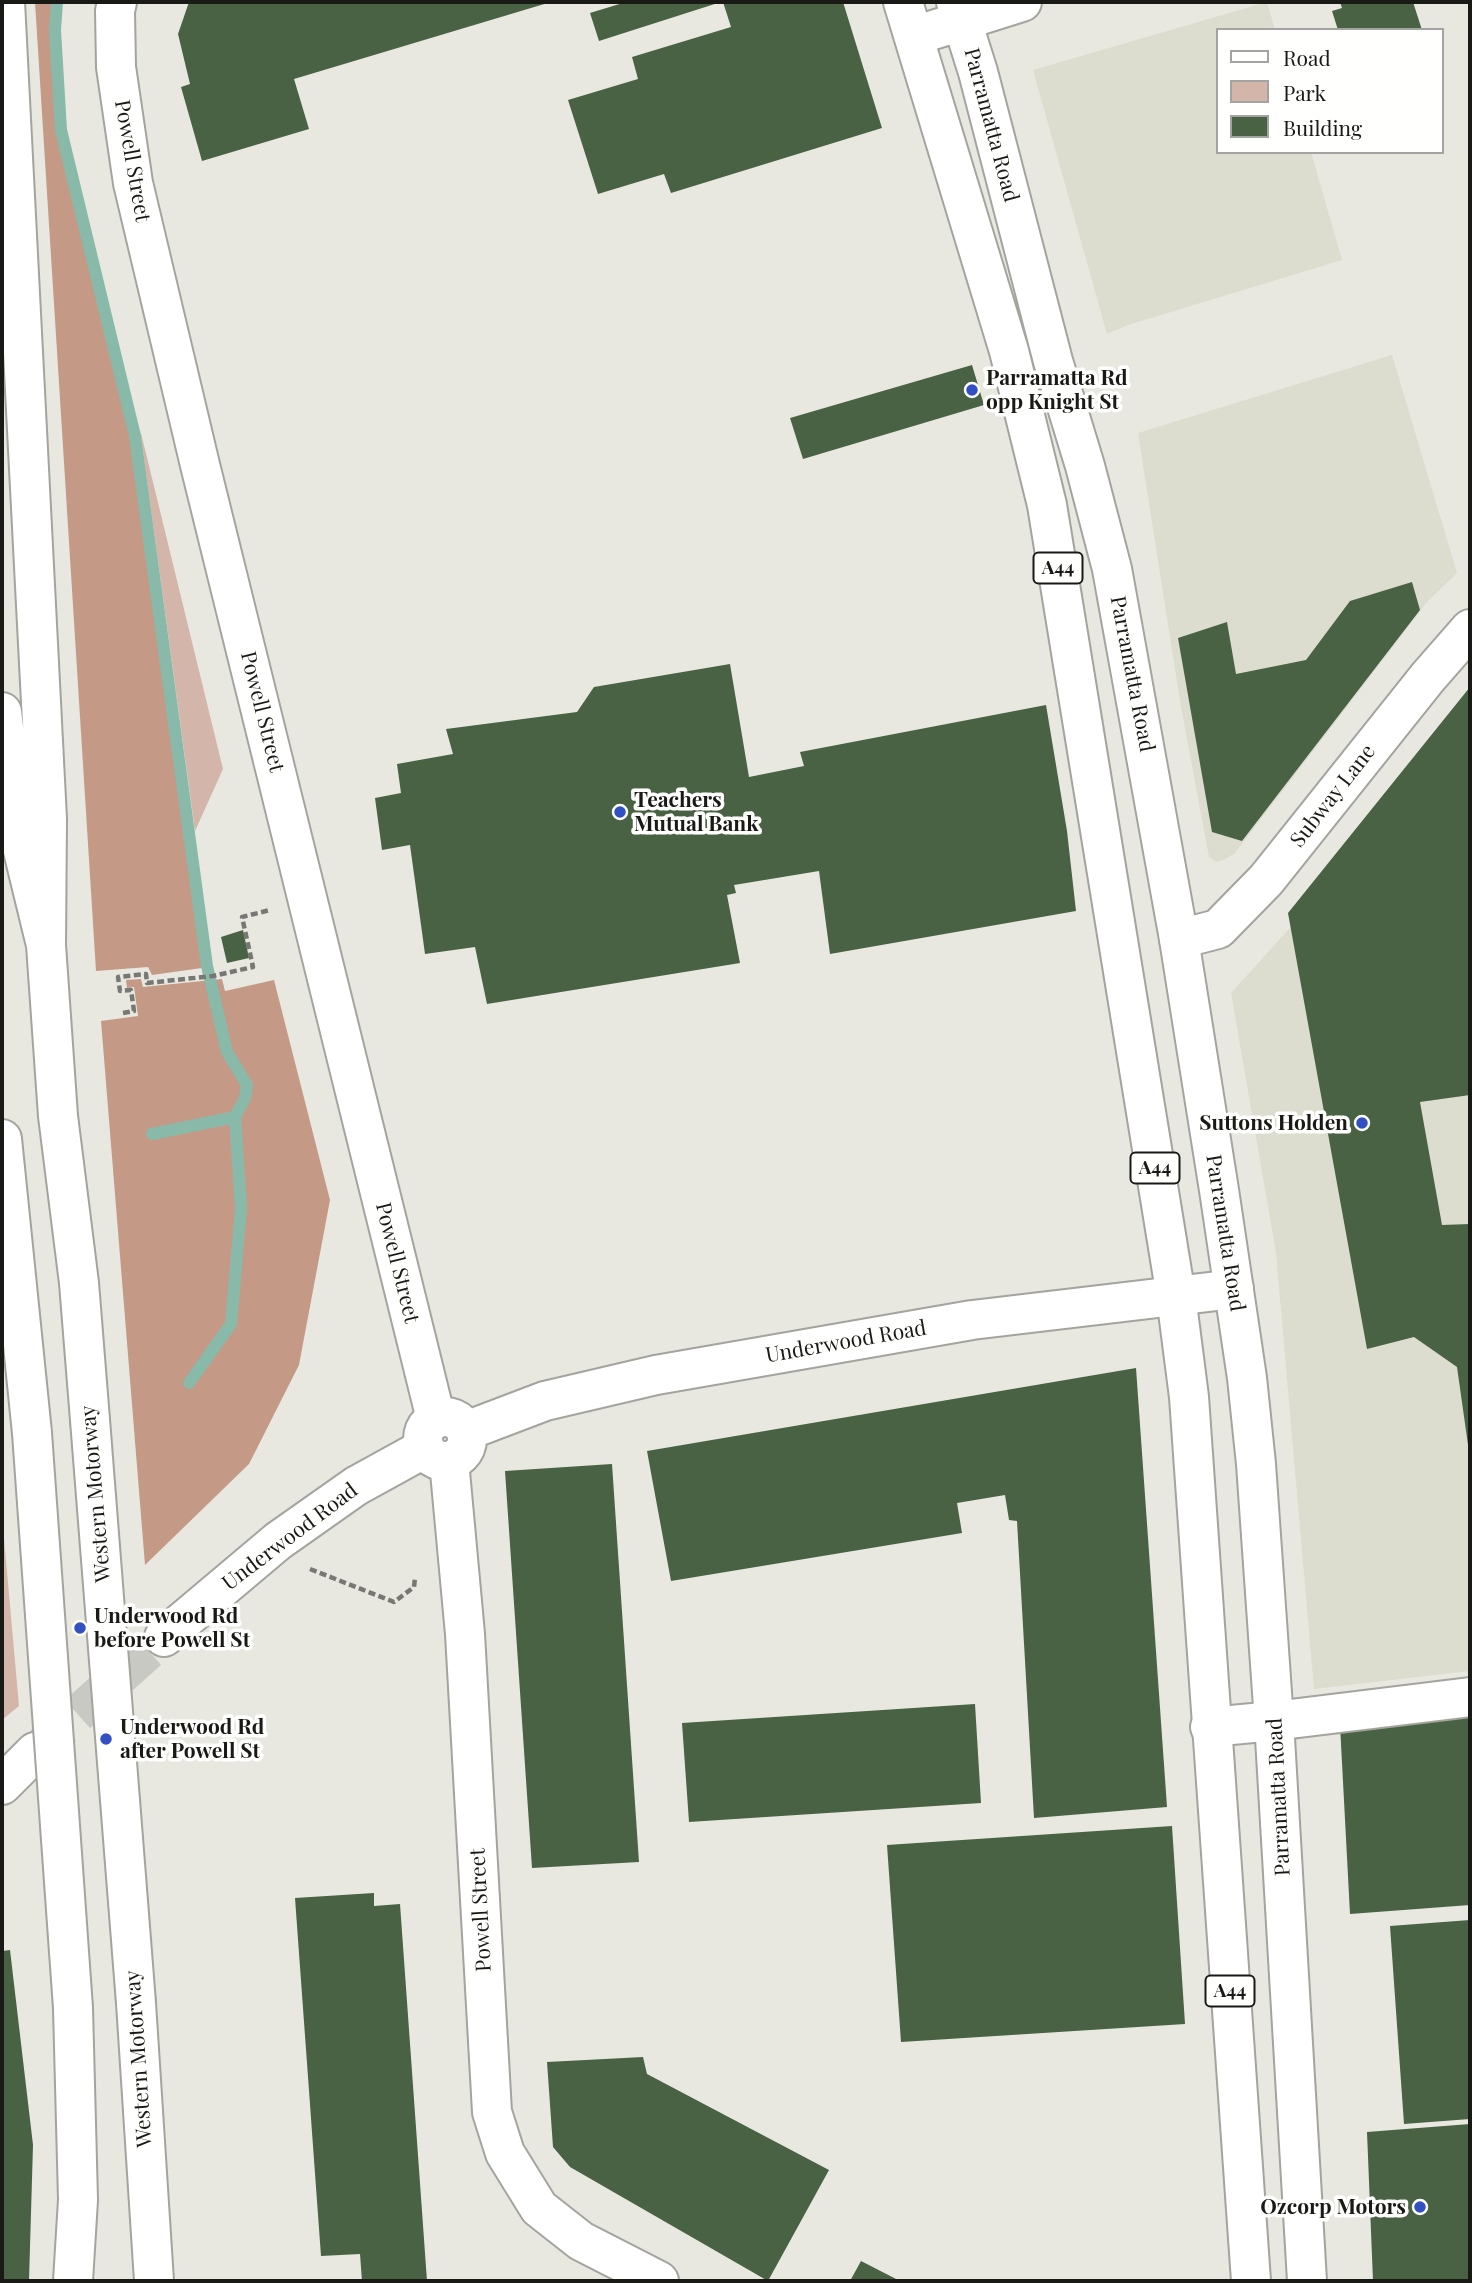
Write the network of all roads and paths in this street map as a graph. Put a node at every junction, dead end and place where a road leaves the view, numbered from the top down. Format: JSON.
{"nodes":[{"id":1,"x":5,"y":2,"type":"edge"},
{"id":2,"x":117,"y":2,"type":"edge"},
{"id":3,"x":1022,"y":2,"type":"edge"},
{"id":4,"x":959,"y":11,"type":"edge"},
{"id":5,"x":908,"y":19,"type":"edge"},
{"id":6,"x":1470,"y":629,"type":"edge"},
{"id":7,"x":2,"y":712,"type":"edge"},
{"id":8,"x":271,"y":910,"type":"dead end"},
{"id":9,"x":1179,"y":939,"type":"junction"},
{"id":10,"x":46,"y":945,"type":"junction"},
{"id":11,"x":123,"y":1013,"type":"dead end"},
{"id":12,"x":2,"y":1139,"type":"edge"},
{"id":13,"x":1234,"y":1289,"type":"junction"},
{"id":14,"x":1176,"y":1296,"type":"junction"},
{"id":15,"x":444,"y":1440,"type":"junction"},
{"id":16,"x":308,"y":1568,"type":"dead end"},
{"id":17,"x":417,"y":1568,"type":"dead end"},
{"id":18,"x":164,"y":1637,"type":"tunnel mouth"},
{"id":19,"x":1470,"y":1697,"type":"edge"},
{"id":20,"x":1274,"y":1721,"type":"junction"},
{"id":21,"x":1210,"y":1727,"type":"junction"},
{"id":22,"x":35,"y":1752,"type":"tunnel mouth"},
{"id":23,"x":2,"y":1784,"type":"edge"},
{"id":24,"x":73,"y":2281,"type":"edge"},
{"id":25,"x":154,"y":2281,"type":"edge"},
{"id":26,"x":659,"y":2281,"type":"edge"},
{"id":27,"x":1251,"y":2281,"type":"edge"},
{"id":28,"x":1307,"y":2281,"type":"edge"}],
"edges":[{"from":1,"to":10,"type":"main road"},
{"from":2,"to":15,"type":"main road","name":"Powell Street"},
{"from":3,"to":4,"type":"main road"},
{"from":4,"to":5,"type":"main road"},
{"from":4,"to":9,"type":"main road","name":"Parramatta Road","number":"A44"},
{"from":5,"to":14,"type":"main road","number":"A44"},
{"from":6,"to":9,"type":"main road","name":"Subway Lane"},
{"from":7,"to":10,"type":"main road","name":"Western Motorway"},
{"from":8,"to":11,"type":"path"},
{"from":9,"to":13,"type":"main road","name":"Parramatta Road","number":"A44"},
{"from":10,"to":25,"type":"main road","name":"Western Motorway","bridge":true},
{"from":12,"to":24,"type":"main road","bridge":true},
{"from":13,"to":14,"type":"main road","name":"Underwood Road"},
{"from":13,"to":20,"type":"main road","name":"Parramatta Road","number":"A44"},
{"from":14,"to":15,"type":"main road","name":"Underwood Road"},
{"from":14,"to":21,"type":"main road","number":"A44"},
{"from":15,"to":18,"type":"main road","name":"Underwood Road"},
{"from":15,"to":26,"type":"main road","name":"Powell Street"},
{"from":16,"to":17,"type":"path"},
{"from":19,"to":20,"type":"main road"},
{"from":20,"to":21,"type":"main road"},
{"from":20,"to":28,"type":"main road","name":"Parramatta Road","number":"A44"},
{"from":21,"to":27,"type":"main road","number":"A44"},
{"from":22,"to":23,"type":"main road"}]}
